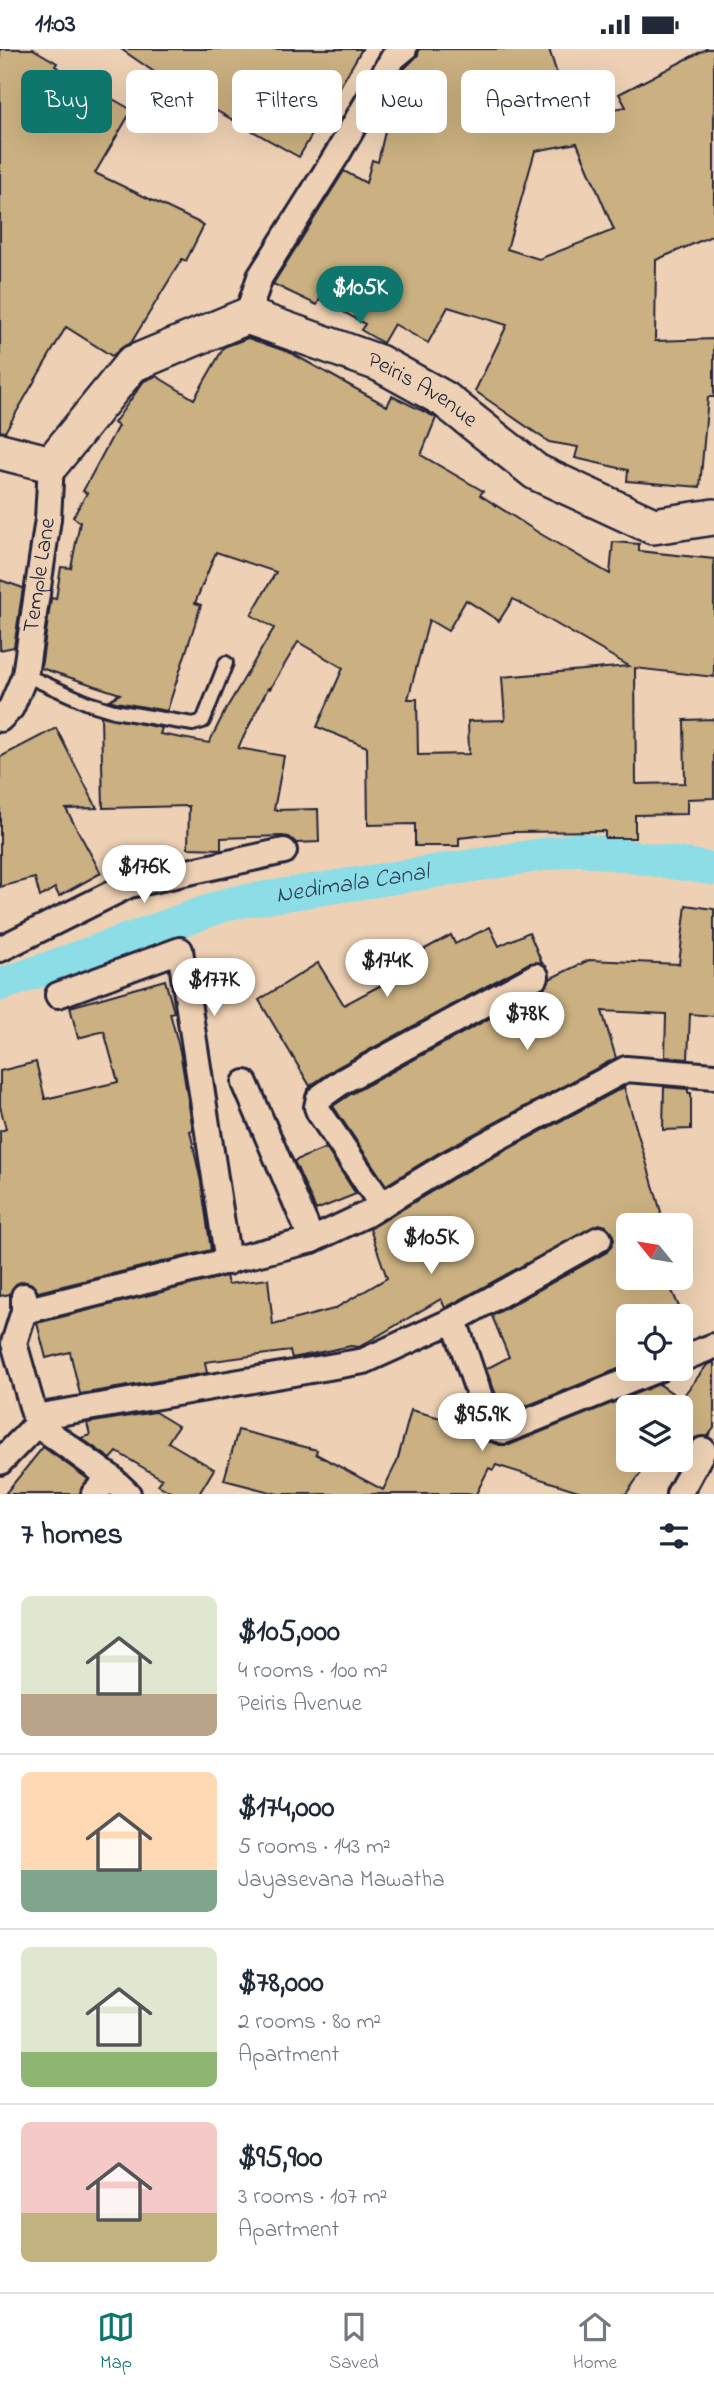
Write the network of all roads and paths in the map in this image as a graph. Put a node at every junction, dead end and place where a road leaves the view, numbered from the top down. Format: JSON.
{"nodes":[{"id":1,"x":404,"y":49,"type":"edge"},
{"id":2,"x":247,"y":316,"type":"junction"},
{"id":3,"x":0,"y":451,"type":"edge"},
{"id":4,"x":51,"y":464,"type":"junction"},
{"id":5,"x":714,"y":517,"type":"edge"},
{"id":6,"x":226,"y":663,"type":"dead end"},
{"id":7,"x":25,"y":675,"type":"junction"},
{"id":8,"x":0,"y":719,"type":"edge"},
{"id":9,"x":284,"y":851,"type":"dead end"},
{"id":10,"x":0,"y":949,"type":"edge"},
{"id":11,"x":536,"y":976,"type":"dead end"},
{"id":12,"x":58,"y":995,"type":"dead end"},
{"id":13,"x":714,"y":1076,"type":"edge"},
{"id":14,"x":245,"y":1083,"type":"dead end"},
{"id":15,"x":382,"y":1205,"type":"junction"},
{"id":16,"x":599,"y":1239,"type":"dead end"},
{"id":17,"x":312,"y":1240,"type":"junction"},
{"id":18,"x":228,"y":1262,"type":"junction"},
{"id":19,"x":454,"y":1320,"type":"junction"},
{"id":20,"x":7,"y":1335,"type":"edge"},
{"id":21,"x":714,"y":1346,"type":"edge"},
{"id":22,"x":693,"y":1354,"type":"edge"},
{"id":23,"x":628,"y":1381,"type":"edge"},
{"id":24,"x":36,"y":1421,"type":"junction"},
{"id":25,"x":703,"y":1450,"type":"dead end"},
{"id":26,"x":0,"y":1462,"type":"edge"},
{"id":27,"x":102,"y":1485,"type":"edge"},
{"id":28,"x":128,"y":1494,"type":"edge"},
{"id":29,"x":679,"y":1494,"type":"edge"}],
"edges":[{"from":1,"to":2,"type":"street"},
{"from":2,"to":4,"type":"street"},
{"from":2,"to":5,"type":"street","name":"Peiris Avenue"},
{"from":3,"to":4,"type":"street"},
{"from":4,"to":7,"type":"street","name":"Temple Lane"},
{"from":6,"to":7,"type":"lane"},
{"from":7,"to":8,"type":"street","name":"Temple Lane"},
{"from":9,"to":10,"type":"street"},
{"from":11,"to":15,"type":"street"},
{"from":12,"to":18,"type":"street"},
{"from":13,"to":15,"type":"street"},
{"from":14,"to":17,"type":"street"},
{"from":15,"to":17,"type":"street"},
{"from":16,"to":19,"type":"street"},
{"from":17,"to":18,"type":"street"},
{"from":18,"to":20,"type":"street"},
{"from":19,"to":23,"type":"street"},
{"from":19,"to":24,"type":"street"},
{"from":20,"to":24,"type":"street"},
{"from":21,"to":22,"type":"street"},
{"from":24,"to":26,"type":"street"},
{"from":24,"to":27,"type":"street"},
{"from":25,"to":29,"type":"street"},
{"from":27,"to":28,"type":"street"}]}
